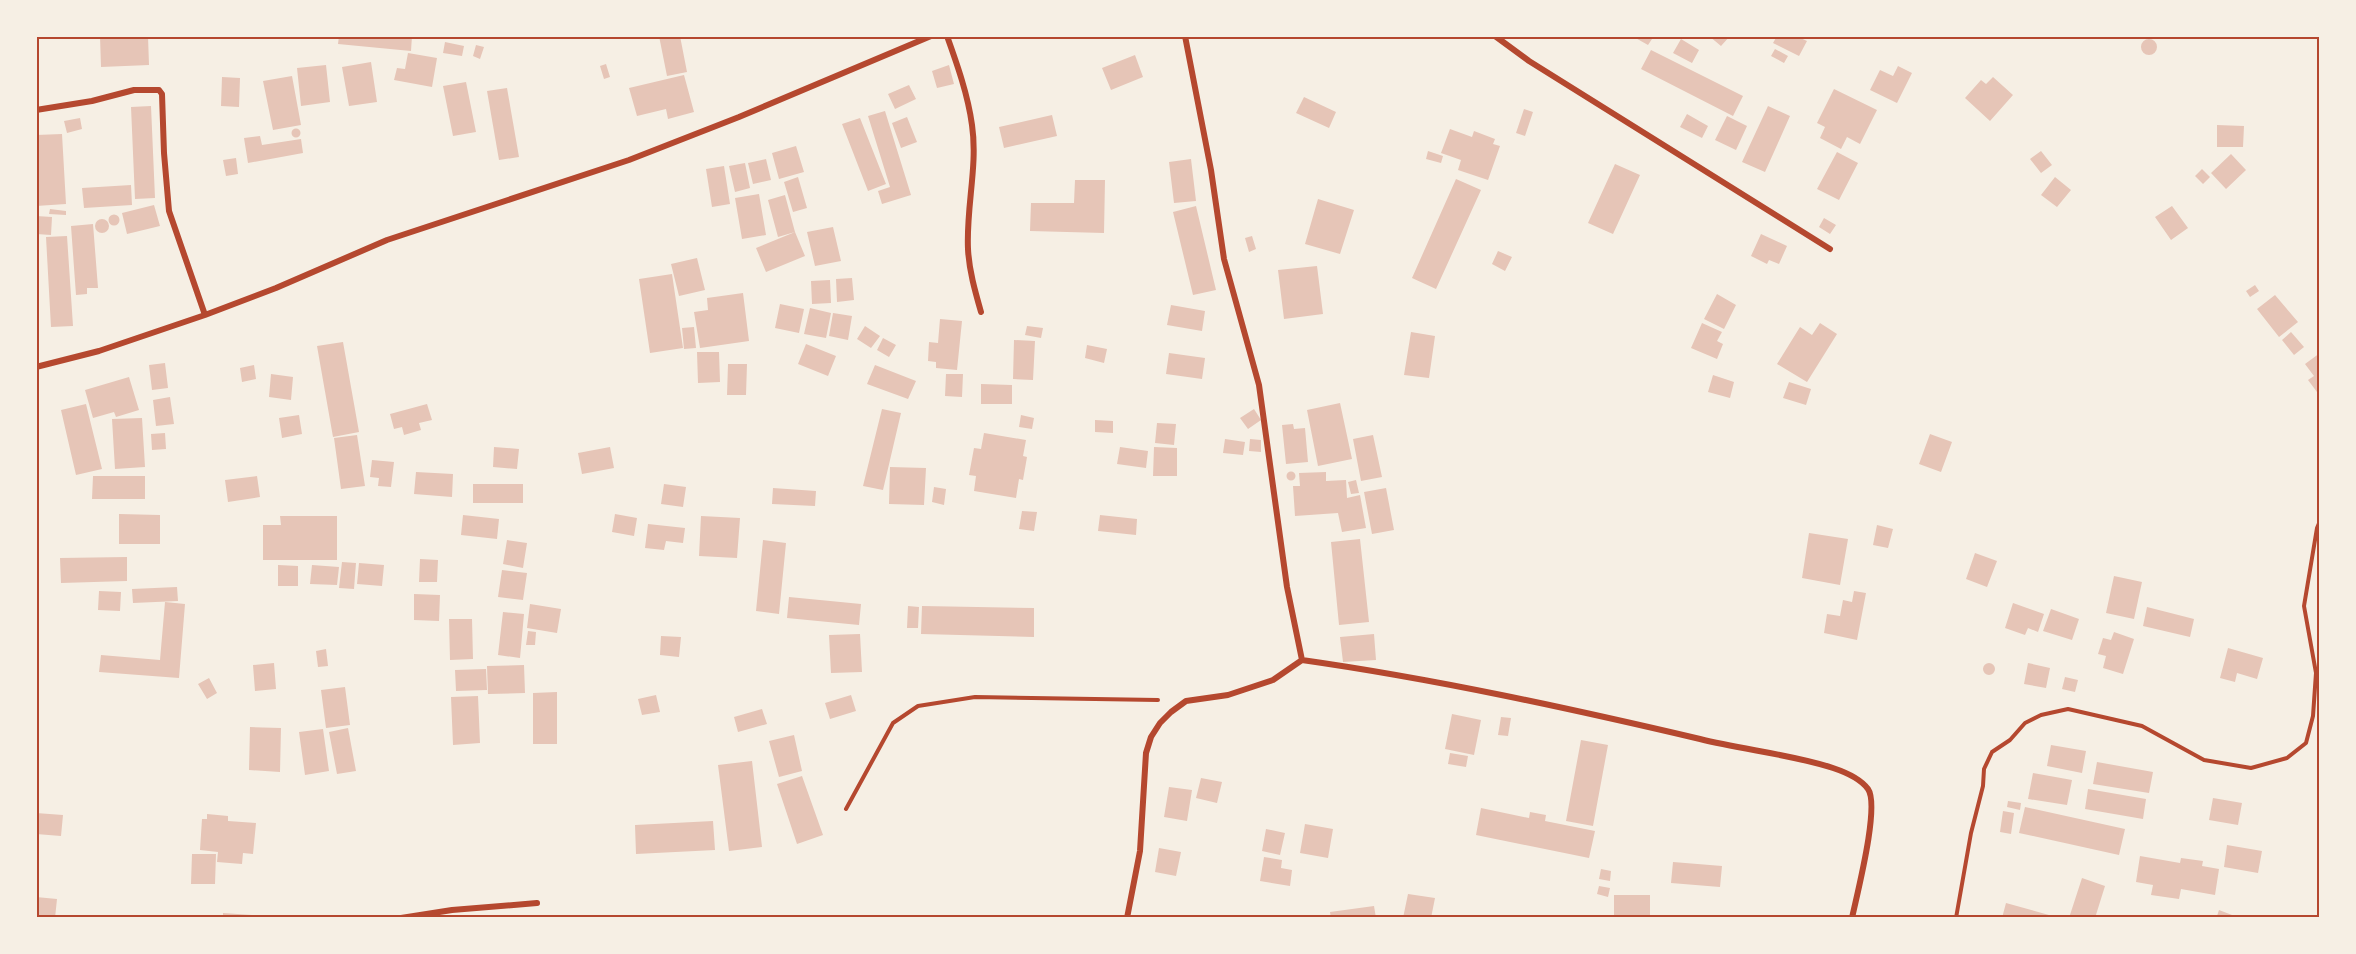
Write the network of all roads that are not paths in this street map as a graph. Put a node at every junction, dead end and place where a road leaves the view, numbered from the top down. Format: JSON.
{"nodes":[{"id":1,"x":931,"y":36,"type":"edge"},
{"id":2,"x":947,"y":36,"type":"edge"},
{"id":3,"x":1185,"y":36,"type":"edge"},
{"id":4,"x":1495,"y":36,"type":"edge"},
{"id":5,"x":36,"y":110,"type":"edge"},
{"id":6,"x":1830,"y":249,"type":"dead end"},
{"id":7,"x":981,"y":312,"type":"dead end"},
{"id":8,"x":205,"y":315,"type":"junction"},
{"id":9,"x":36,"y":367,"type":"edge"},
{"id":10,"x":1302,"y":660,"type":"junction"},
{"id":11,"x":537,"y":903,"type":"dead end"},
{"id":12,"x":400,"y":918,"type":"edge"},
{"id":13,"x":1127,"y":918,"type":"edge"},
{"id":14,"x":1852,"y":918,"type":"edge"}],
"edges":[{"from":1,"to":8,"type":"street"},
{"from":2,"to":7,"type":"street"},
{"from":3,"to":10,"type":"street"},
{"from":4,"to":6,"type":"street"},
{"from":5,"to":8,"type":"street"},
{"from":8,"to":9,"type":"street"},
{"from":10,"to":13,"type":"street"},
{"from":10,"to":14,"type":"street"},
{"from":11,"to":12,"type":"street"}]}
